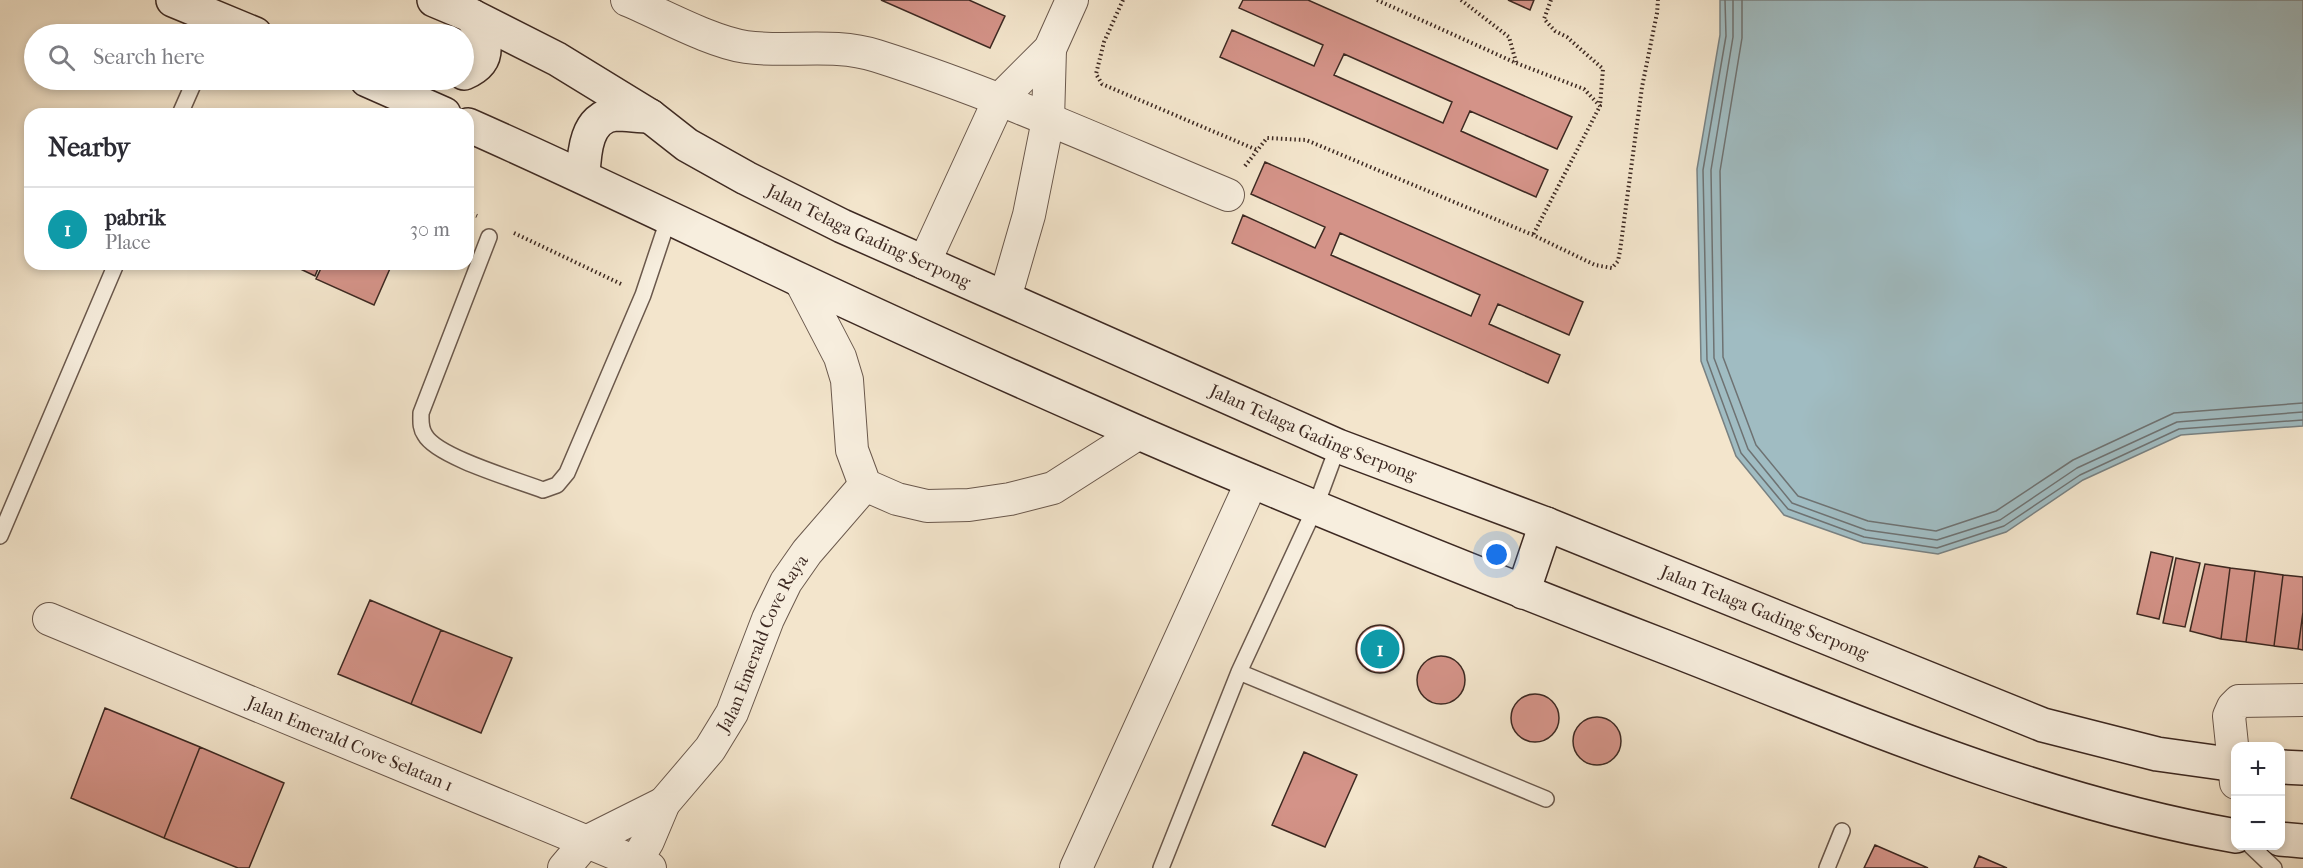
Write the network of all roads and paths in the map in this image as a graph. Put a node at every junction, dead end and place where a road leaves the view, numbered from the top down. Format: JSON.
{"nodes":[{"id":1,"x":173,"y":0,"type":"edge"},
{"id":2,"x":434,"y":0,"type":"edge"},
{"id":3,"x":627,"y":0,"type":"edge"},
{"id":4,"x":1072,"y":0,"type":"edge"},
{"id":5,"x":1123,"y":0,"type":"edge"},
{"id":6,"x":1377,"y":0,"type":"edge"},
{"id":7,"x":1461,"y":0,"type":"edge"},
{"id":8,"x":1551,"y":0,"type":"edge"},
{"id":9,"x":1658,"y":0,"type":"edge"},
{"id":10,"x":472,"y":16,"type":"junction"},
{"id":11,"x":213,"y":24,"type":"edge"},
{"id":12,"x":1050,"y":49,"type":"junction"},
{"id":13,"x":1516,"y":63,"type":"junction"},
{"id":14,"x":474,"y":69,"type":"edge"},
{"id":15,"x":191,"y":90,"type":"edge"},
{"id":16,"x":390,"y":90,"type":"edge"},
{"id":17,"x":999,"y":100,"type":"junction"},
{"id":18,"x":1600,"y":106,"type":"junction"},
{"id":19,"x":183,"y":108,"type":"edge"},
{"id":20,"x":430,"y":108,"type":"edge"},
{"id":21,"x":650,"y":117,"type":"junction"},
{"id":22,"x":1048,"y":120,"type":"junction"},
{"id":23,"x":474,"y":128,"type":"edge"},
{"id":24,"x":1257,"y":150,"type":"junction"},
{"id":25,"x":584,"y":176,"type":"junction"},
{"id":26,"x":1228,"y":195,"type":"joint"},
{"id":27,"x":474,"y":215,"type":"edge"},
{"id":28,"x":478,"y":217,"type":"dead end"},
{"id":29,"x":669,"y":217,"type":"junction"},
{"id":30,"x":510,"y":231,"type":"dead end"},
{"id":31,"x":1533,"y":234,"type":"junction"},
{"id":32,"x":489,"y":237,"type":"dead end"},
{"id":33,"x":924,"y":263,"type":"junction"},
{"id":34,"x":113,"y":270,"type":"edge"},
{"id":35,"x":800,"y":280,"type":"junction"},
{"id":36,"x":643,"y":295,"type":"junction"},
{"id":37,"x":1005,"y":298,"type":"junction"},
{"id":38,"x":1139,"y":433,"type":"junction"},
{"id":39,"x":1338,"y":446,"type":"junction"},
{"id":40,"x":1252,"y":480,"type":"junction"},
{"id":41,"x":865,"y":485,"type":"junction"},
{"id":42,"x":1315,"y":508,"type":"junction"},
{"id":43,"x":1546,"y":524,"type":"junction"},
{"id":44,"x":0,"y":536,"type":"edge"},
{"id":45,"x":1523,"y":592,"type":"junction"},
{"id":46,"x":49,"y":619,"type":"dead end"},
{"id":47,"x":1239,"y":672,"type":"junction"},
{"id":48,"x":2303,"y":700,"type":"edge"},
{"id":49,"x":2232,"y":742,"type":"edge"},
{"id":50,"x":2285,"y":767,"type":"edge"},
{"id":51,"x":2303,"y":768,"type":"edge"},
{"id":52,"x":2231,"y":770,"type":"edge"},
{"id":53,"x":1546,"y":799,"type":"dead end"},
{"id":54,"x":664,"y":803,"type":"junction"},
{"id":55,"x":1842,"y":831,"type":"dead end"},
{"id":56,"x":2231,"y":835,"type":"edge"},
{"id":57,"x":2285,"y":839,"type":"edge"},
{"id":58,"x":2303,"y":841,"type":"edge"},
{"id":59,"x":586,"y":842,"type":"junction"},
{"id":60,"x":2255,"y":850,"type":"edge"},
{"id":61,"x":639,"y":866,"type":"edge"},
{"id":62,"x":564,"y":868,"type":"edge"},
{"id":63,"x":1076,"y":868,"type":"edge"},
{"id":64,"x":1161,"y":868,"type":"edge"},
{"id":65,"x":1827,"y":868,"type":"edge"},
{"id":66,"x":2274,"y":868,"type":"edge"}],
"edges":[{"from":1,"to":11,"type":"main road"},
{"from":2,"to":10,"type":"main road","name":"Jalan Telaga Gading Serpong"},
{"from":3,"to":17,"type":"street"},
{"from":4,"to":12,"type":"street"},
{"from":5,"to":24,"type":"path"},
{"from":6,"to":13,"type":"path"},
{"from":7,"to":13,"type":"path"},
{"from":8,"to":18,"type":"path"},
{"from":9,"to":31,"type":"path"},
{"from":10,"to":14,"type":"main road"},
{"from":10,"to":21,"type":"main road","name":"Jalan Telaga Gading Serpong"},
{"from":12,"to":17,"type":"street"},
{"from":12,"to":22,"type":"street"},
{"from":13,"to":18,"type":"path"},
{"from":15,"to":19,"type":"lane"},
{"from":16,"to":20,"type":"main road"},
{"from":17,"to":22,"type":"street"},
{"from":17,"to":33,"type":"street"},
{"from":18,"to":31,"type":"path"},
{"from":21,"to":25,"type":"main road"},
{"from":21,"to":33,"type":"main road","name":"Jalan Telaga Gading Serpong"},
{"from":22,"to":26,"type":"street"},
{"from":22,"to":37,"type":"street"},
{"from":23,"to":25,"type":"main road"},
{"from":24,"to":26,"type":"path"},
{"from":24,"to":31,"type":"path"},
{"from":25,"to":29,"type":"main road"},
{"from":27,"to":28,"type":"path"},
{"from":29,"to":35,"type":"main road"},
{"from":29,"to":36,"type":"lane"},
{"from":30,"to":36,"type":"path"},
{"from":32,"to":36,"type":"lane"},
{"from":33,"to":37,"type":"main road","name":"Jalan Telaga Gading Serpong"},
{"from":34,"to":44,"type":"lane"},
{"from":35,"to":38,"type":"main road"},
{"from":35,"to":41,"type":"street"},
{"from":37,"to":39,"type":"main road","name":"Jalan Telaga Gading Serpong"},
{"from":38,"to":40,"type":"main road"},
{"from":38,"to":41,"type":"street"},
{"from":39,"to":42,"type":"lane"},
{"from":39,"to":43,"type":"main road","name":"Jalan Telaga Gading Serpong"},
{"from":40,"to":42,"type":"main road"},
{"from":40,"to":63,"type":"street"},
{"from":41,"to":54,"type":"street","name":"Jalan Emerald Cove Raya"},
{"from":42,"to":45,"type":"main road"},
{"from":42,"to":47,"type":"lane"},
{"from":43,"to":45,"type":"main road"},
{"from":43,"to":52,"type":"main road","name":"Jalan Telaga Gading Serpong"},
{"from":45,"to":56,"type":"main road"},
{"from":46,"to":59,"type":"street","name":"Jalan Emerald Cove Selatan 1"},
{"from":47,"to":53,"type":"lane"},
{"from":47,"to":64,"type":"lane"},
{"from":48,"to":49,"type":"street"},
{"from":50,"to":51,"type":"main road"},
{"from":54,"to":59,"type":"street","name":"Jalan Emerald Cove Raya"},
{"from":54,"to":61,"type":"street","name":"Jalan Emerald Cove Raya"},
{"from":55,"to":65,"type":"lane"},
{"from":57,"to":58,"type":"main road"},
{"from":59,"to":61,"type":"street","name":"Jalan Emerald Cove Selatan 1"},
{"from":59,"to":62,"type":"street","name":"Jalan Emerald Cove Raya"},
{"from":60,"to":66,"type":"lane"}]}
